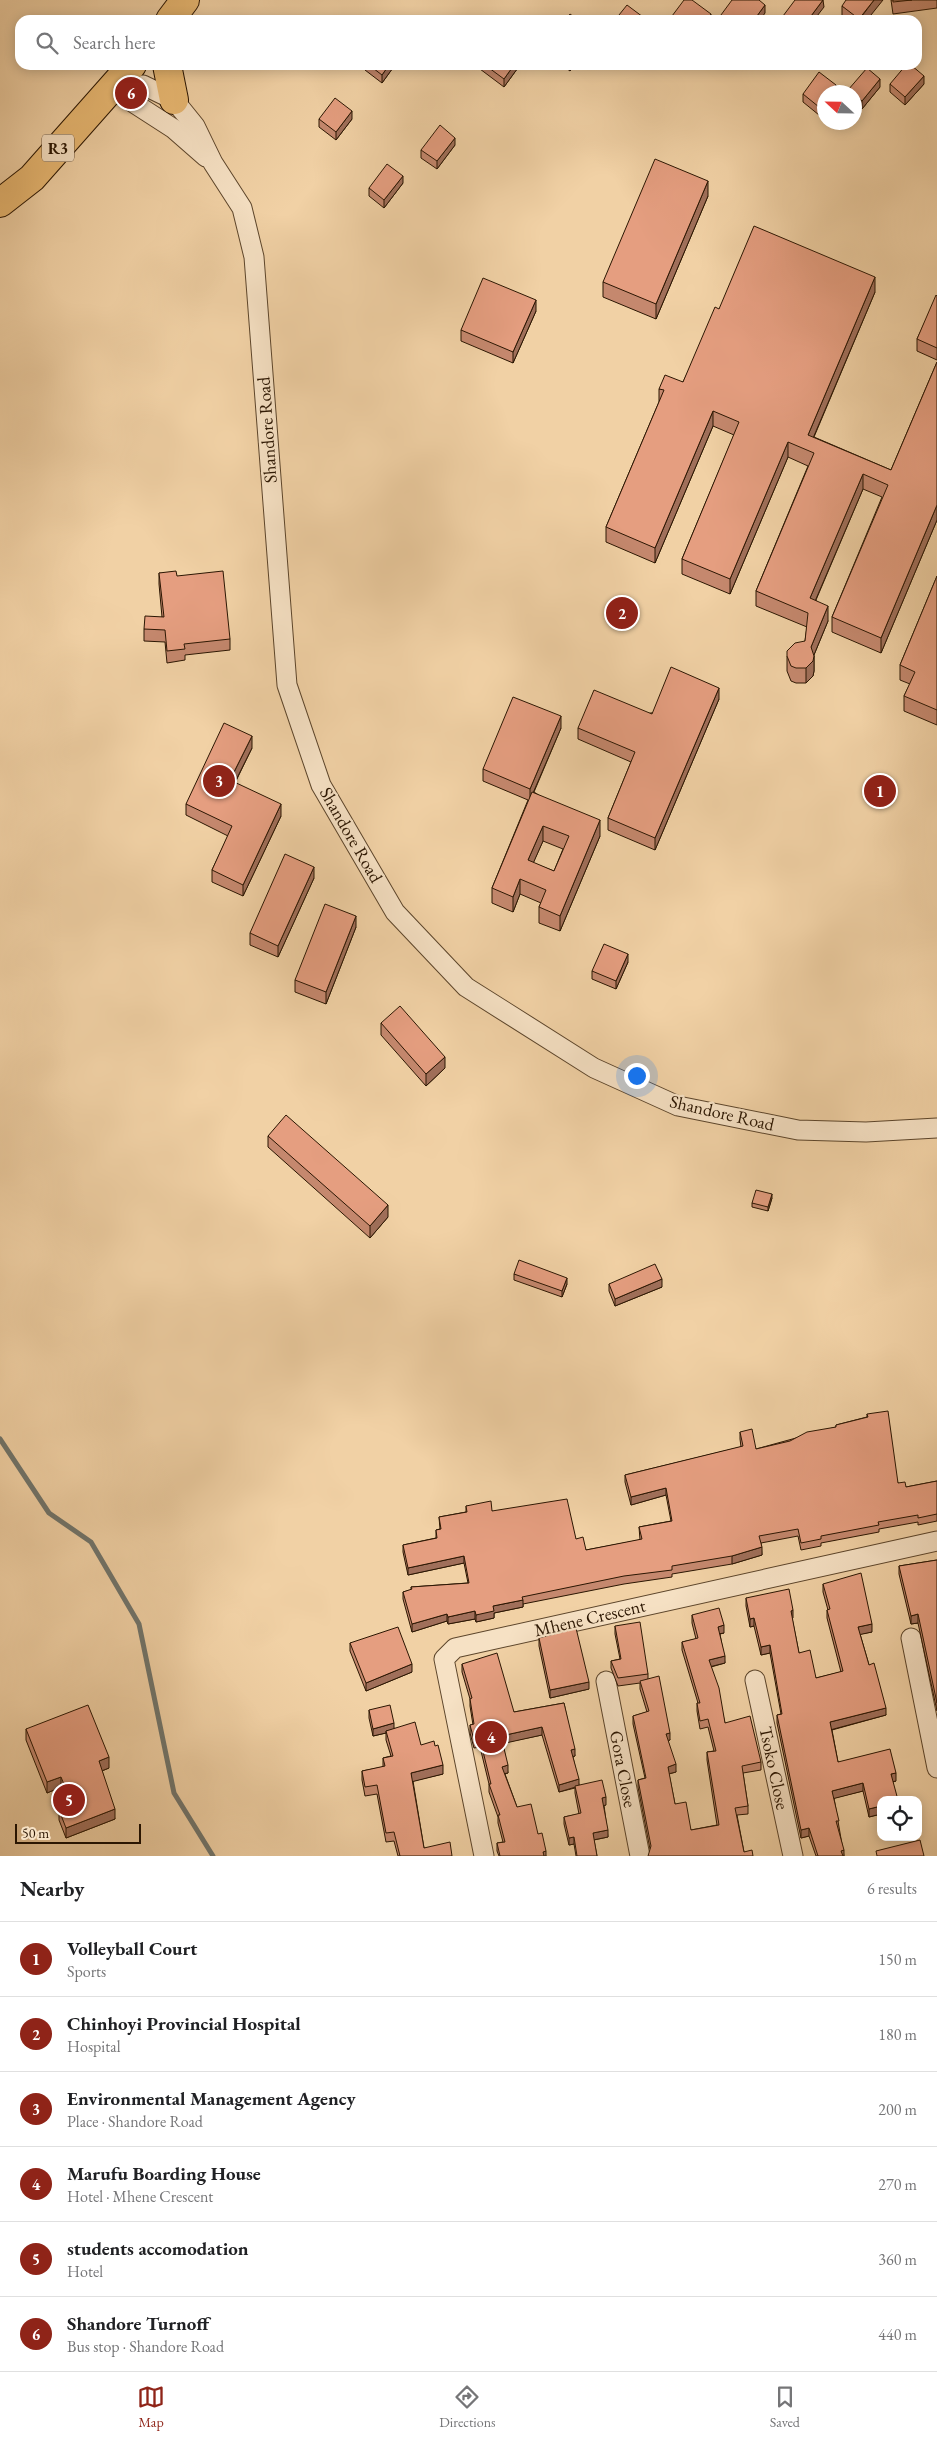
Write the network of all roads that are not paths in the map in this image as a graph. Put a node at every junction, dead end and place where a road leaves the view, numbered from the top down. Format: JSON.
{"nodes":[{"id":1,"x":128,"y":70,"type":"edge"},
{"id":2,"x":168,"y":70,"type":"edge"},
{"id":3,"x":112,"y":89,"type":"junction"},
{"id":4,"x":174,"y":100,"type":"junction"},
{"id":5,"x":213,"y":163,"type":"junction"},
{"id":6,"x":0,"y":203,"type":"edge"},
{"id":7,"x":937,"y":1128,"type":"edge"},
{"id":8,"x":937,"y":1541,"type":"edge"},
{"id":9,"x":911,"y":1638,"type":"dead end"},
{"id":10,"x":754,"y":1680,"type":"dead end"},
{"id":11,"x":606,"y":1681,"type":"dead end"},
{"id":12,"x":937,"y":1768,"type":"edge"},
{"id":13,"x":484,"y":1856,"type":"edge"},
{"id":14,"x":640,"y":1856,"type":"edge"},
{"id":15,"x":793,"y":1856,"type":"edge"}],
"edges":[{"from":1,"to":3,"type":"highway","number":"R3"},
{"from":2,"to":4,"type":"highway"},
{"from":3,"to":4,"type":"street"},
{"from":3,"to":5,"type":"street"},
{"from":3,"to":6,"type":"highway","number":"R3"},
{"from":4,"to":5,"type":"street"},
{"from":5,"to":7,"type":"street","name":"Shandore Road"},
{"from":8,"to":13,"type":"street","name":"Mhene Crescent"},
{"from":9,"to":12,"type":"street"},
{"from":10,"to":15,"type":"street","name":"Tsoko Close"},
{"from":11,"to":14,"type":"street","name":"Gora Close"}]}
